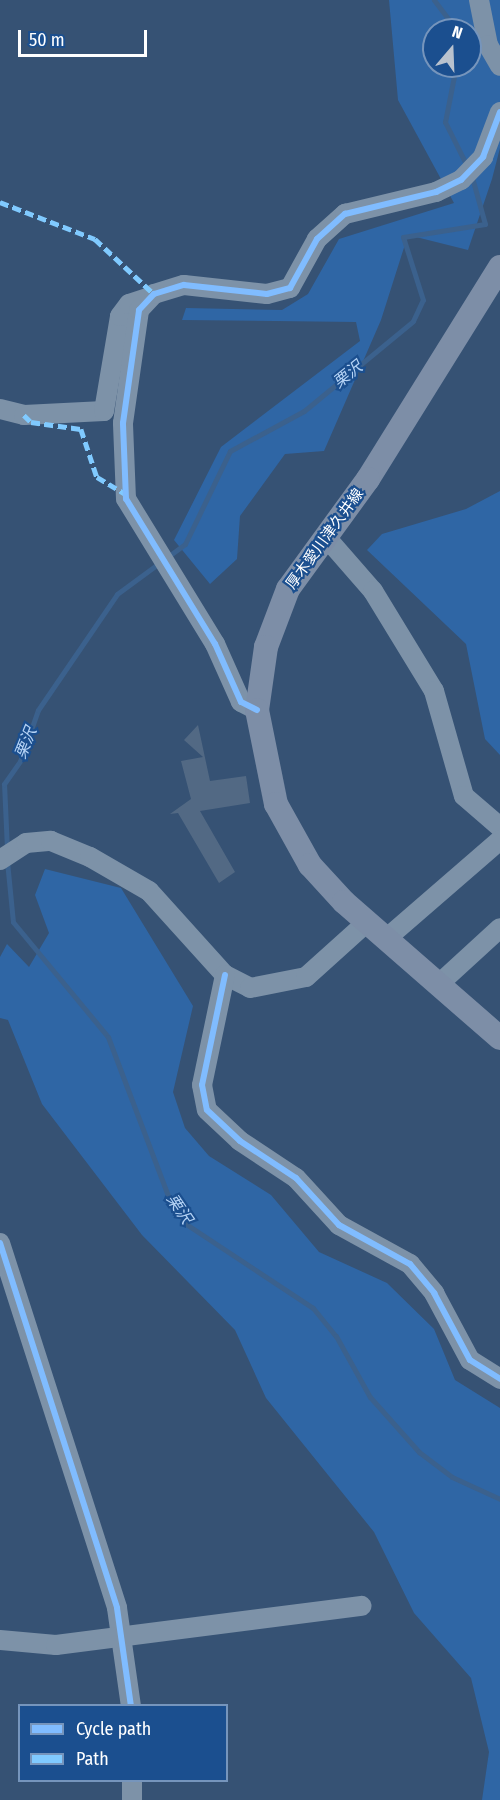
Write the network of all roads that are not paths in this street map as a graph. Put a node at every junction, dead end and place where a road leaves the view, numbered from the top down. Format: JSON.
{"nodes":[{"id":1,"x":480,"y":0,"type":"edge"},
{"id":2,"x":500,"y":66,"type":"edge"},
{"id":3,"x":500,"y":112,"type":"edge"},
{"id":4,"x":500,"y":267,"type":"edge"},
{"id":5,"x":150,"y":297,"type":"junction"},
{"id":6,"x":0,"y":409,"type":"edge"},
{"id":7,"x":325,"y":536,"type":"junction"},
{"id":8,"x":257,"y":710,"type":"junction"},
{"id":9,"x":500,"y":827,"type":"edge"},
{"id":10,"x":500,"y":840,"type":"edge"},
{"id":11,"x":4,"y":856,"type":"edge"},
{"id":12,"x":367,"y":922,"type":"junction"},
{"id":13,"x":500,"y":928,"type":"edge"},
{"id":14,"x":387,"y":938,"type":"junction"},
{"id":15,"x":225,"y":975,"type":"junction"},
{"id":16,"x":440,"y":983,"type":"junction"},
{"id":17,"x":500,"y":1038,"type":"edge"},
{"id":18,"x":0,"y":1243,"type":"edge"},
{"id":19,"x":500,"y":1379,"type":"edge"},
{"id":20,"x":362,"y":1606,"type":"dead end"},
{"id":21,"x":123,"y":1634,"type":"junction"},
{"id":22,"x":0,"y":1640,"type":"edge"},
{"id":23,"x":131,"y":1704,"type":"edge"},
{"id":24,"x":132,"y":1782,"type":"edge"},
{"id":25,"x":132,"y":1800,"type":"edge"}],
"edges":[{"from":1,"to":2,"type":"street"},
{"from":3,"to":5,"type":"street"},
{"from":4,"to":7,"type":"main road","name":"厚木愛川津久井線"},
{"from":5,"to":6,"type":"street"},
{"from":5,"to":8,"type":"street"},
{"from":7,"to":8,"type":"main road","name":"厚木愛川津久井線"},
{"from":7,"to":9,"type":"street"},
{"from":8,"to":12,"type":"main road","name":"厚木愛川津久井線"},
{"from":10,"to":14,"type":"street"},
{"from":11,"to":15,"type":"street"},
{"from":12,"to":14,"type":"main road","name":"厚木愛川津久井線"},
{"from":12,"to":15,"type":"street"},
{"from":13,"to":16,"type":"street"},
{"from":14,"to":16,"type":"main road","name":"厚木愛川津久井線"},
{"from":15,"to":19,"type":"street"},
{"from":16,"to":17,"type":"main road","name":"厚木愛川津久井線"},
{"from":18,"to":21,"type":"street"},
{"from":20,"to":21,"type":"street"},
{"from":21,"to":22,"type":"street"},
{"from":21,"to":23,"type":"street"},
{"from":24,"to":25,"type":"street"}]}
